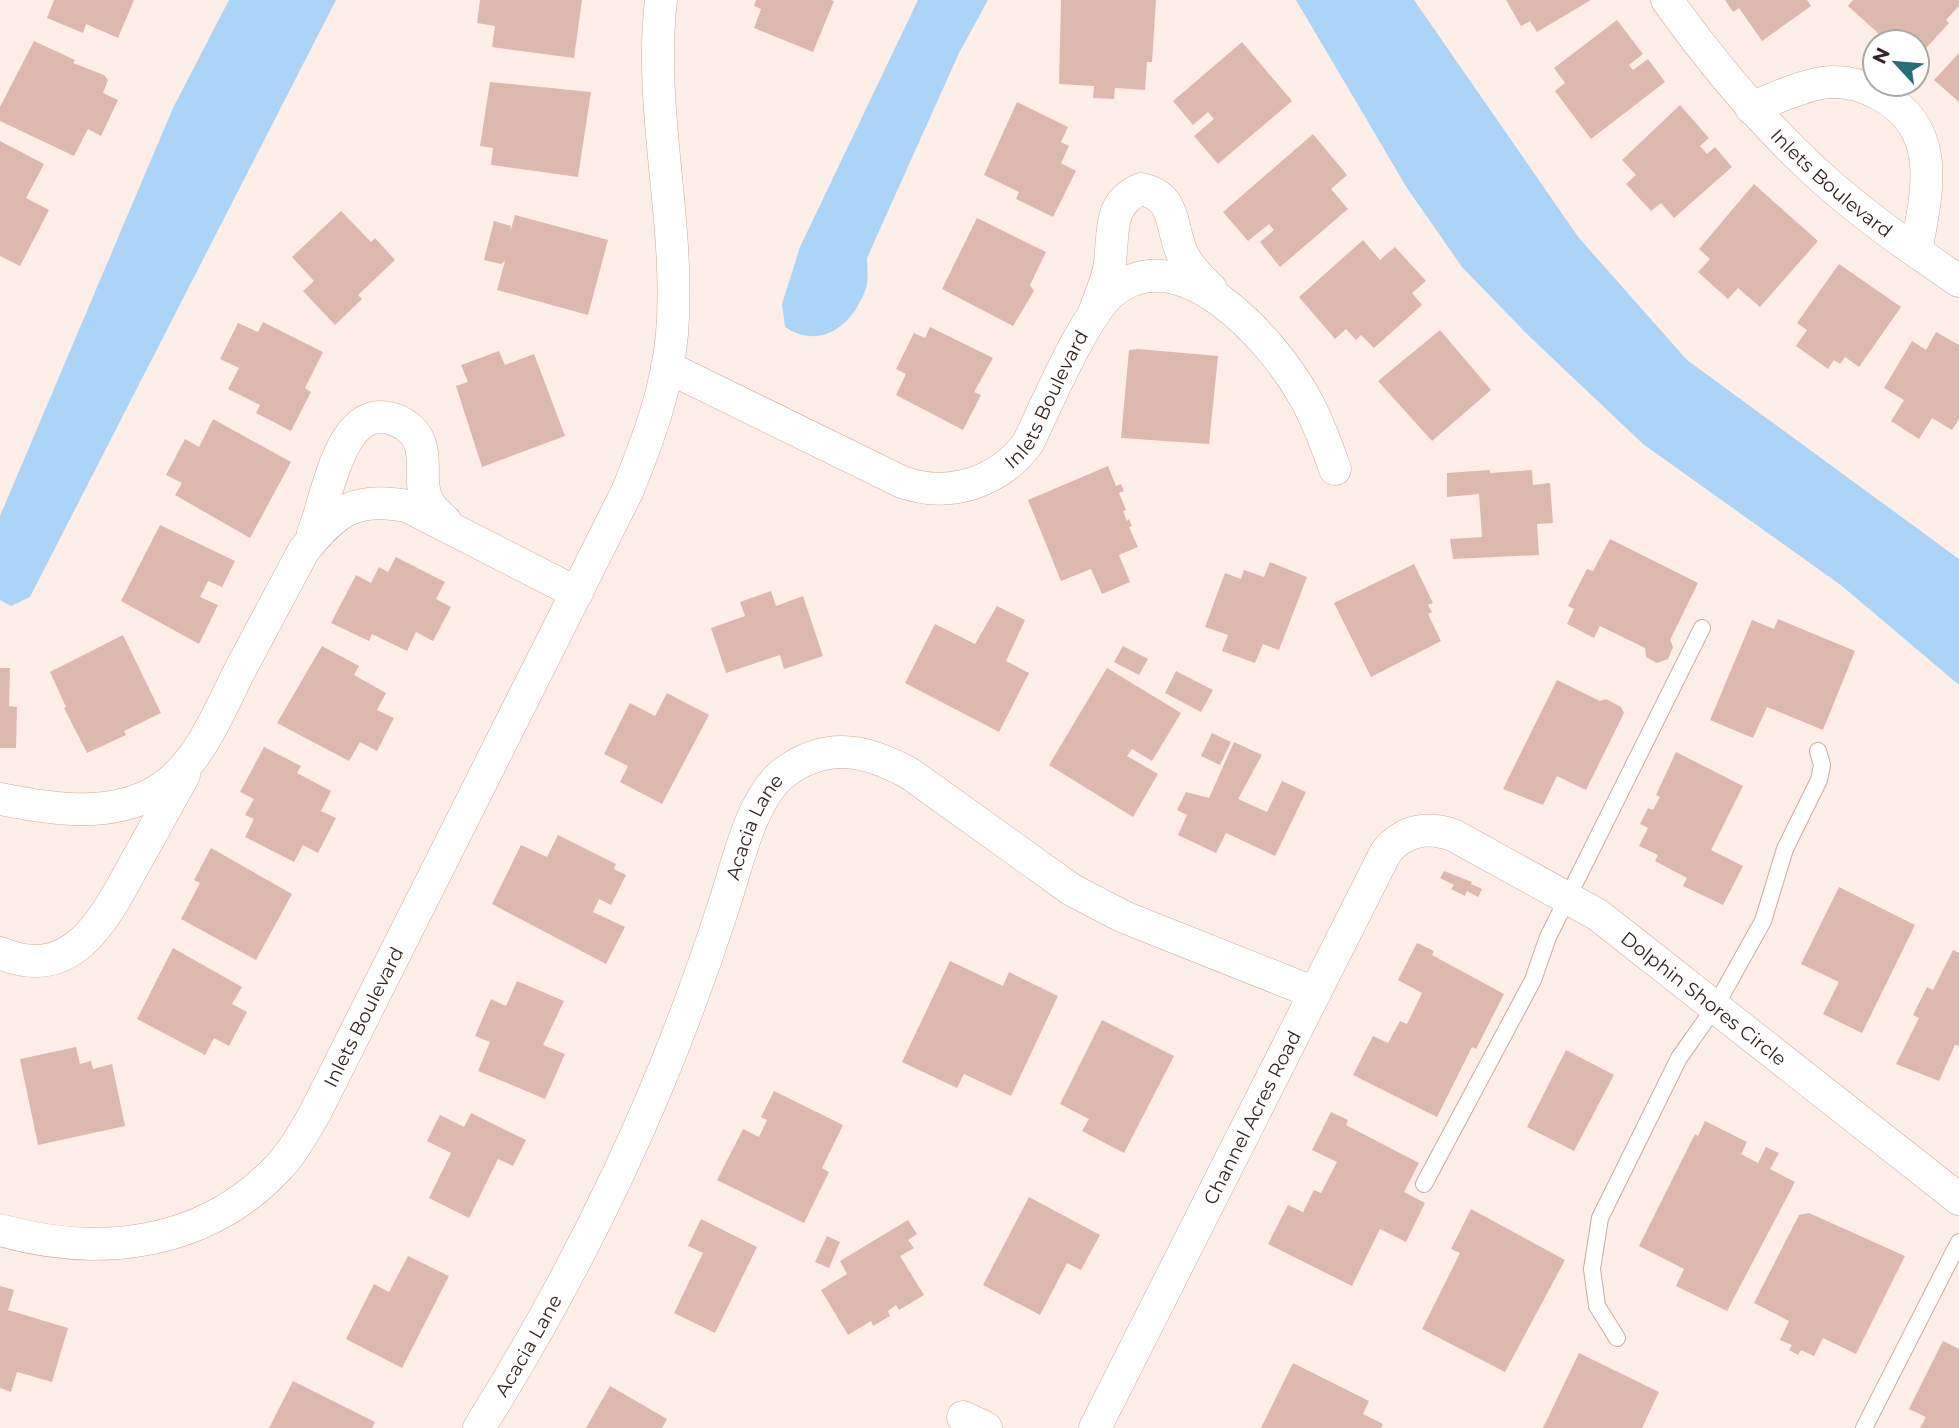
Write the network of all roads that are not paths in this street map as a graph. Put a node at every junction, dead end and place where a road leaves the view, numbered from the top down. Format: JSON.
{"nodes":[{"id":1,"x":661,"y":0,"type":"edge"},
{"id":2,"x":1667,"y":0,"type":"edge"},
{"id":3,"x":1751,"y":108,"type":"junction"},
{"id":4,"x":1916,"y":251,"type":"junction"},
{"id":5,"x":1959,"y":281,"type":"edge"},
{"id":6,"x":1232,"y":309,"type":"junction"},
{"id":7,"x":1094,"y":312,"type":"junction"},
{"id":8,"x":667,"y":367,"type":"junction"},
{"id":9,"x":1335,"y":469,"type":"dead end"},
{"id":10,"x":448,"y":524,"type":"junction"},
{"id":11,"x":304,"y":550,"type":"junction"},
{"id":12,"x":577,"y":593,"type":"junction"},
{"id":13,"x":1702,"y":628,"type":"dead end"},
{"id":14,"x":201,"y":743,"type":"junction"},
{"id":15,"x":1818,"y":751,"type":"dead end"},
{"id":16,"x":0,"y":799,"type":"edge"},
{"id":17,"x":1431,"y":830,"type":"joint"},
{"id":18,"x":1568,"y":897,"type":"junction"},
{"id":19,"x":0,"y":953,"type":"edge"},
{"id":20,"x":1315,"y":993,"type":"junction"},
{"id":21,"x":1716,"y":1007,"type":"junction"},
{"id":22,"x":1424,"y":1184,"type":"dead end"},
{"id":23,"x":1959,"y":1199,"type":"edge"},
{"id":24,"x":0,"y":1230,"type":"edge"},
{"id":25,"x":1959,"y":1242,"type":"edge"},
{"id":26,"x":1617,"y":1338,"type":"dead end"},
{"id":27,"x":480,"y":1428,"type":"edge"},
{"id":28,"x":1096,"y":1428,"type":"edge"},
{"id":29,"x":1864,"y":1428,"type":"edge"}],
"edges":[{"from":1,"to":8,"type":"street","name":"Inlets Boulevard"},
{"from":2,"to":3,"type":"street","name":"Inlets Boulevard"},
{"from":3,"to":4,"type":"street","name":"Inlets Boulevard"},
{"from":3,"to":4,"type":"street","name":"Inlets Boulevard"},
{"from":4,"to":5,"type":"street","name":"Inlets Boulevard"},
{"from":6,"to":7,"type":"street","name":"Inlets Boulevard"},
{"from":6,"to":7,"type":"street"},
{"from":6,"to":9,"type":"street","name":"Inlets Boulevard"},
{"from":7,"to":8,"type":"street","name":"Inlets Boulevard"},
{"from":8,"to":12,"type":"street","name":"Inlets Boulevard"},
{"from":10,"to":11,"type":"street"},
{"from":10,"to":11,"type":"street"},
{"from":10,"to":12,"type":"street"},
{"from":11,"to":14,"type":"street"},
{"from":12,"to":24,"type":"street","name":"Inlets Boulevard"},
{"from":13,"to":18,"type":"lane"},
{"from":14,"to":16,"type":"street"},
{"from":14,"to":19,"type":"street"},
{"from":15,"to":21,"type":"lane"},
{"from":17,"to":18,"type":"street","name":"Dolphin Shores Circle"},
{"from":17,"to":20,"type":"street","name":"Channel Acres Road"},
{"from":18,"to":21,"type":"street","name":"Dolphin Shores Circle"},
{"from":18,"to":22,"type":"lane"},
{"from":20,"to":27,"type":"street","name":"Acacia Lane"},
{"from":20,"to":28,"type":"street","name":"Channel Acres Road"},
{"from":21,"to":23,"type":"street","name":"Dolphin Shores Circle"},
{"from":21,"to":26,"type":"lane"},
{"from":25,"to":29,"type":"lane"}]}
